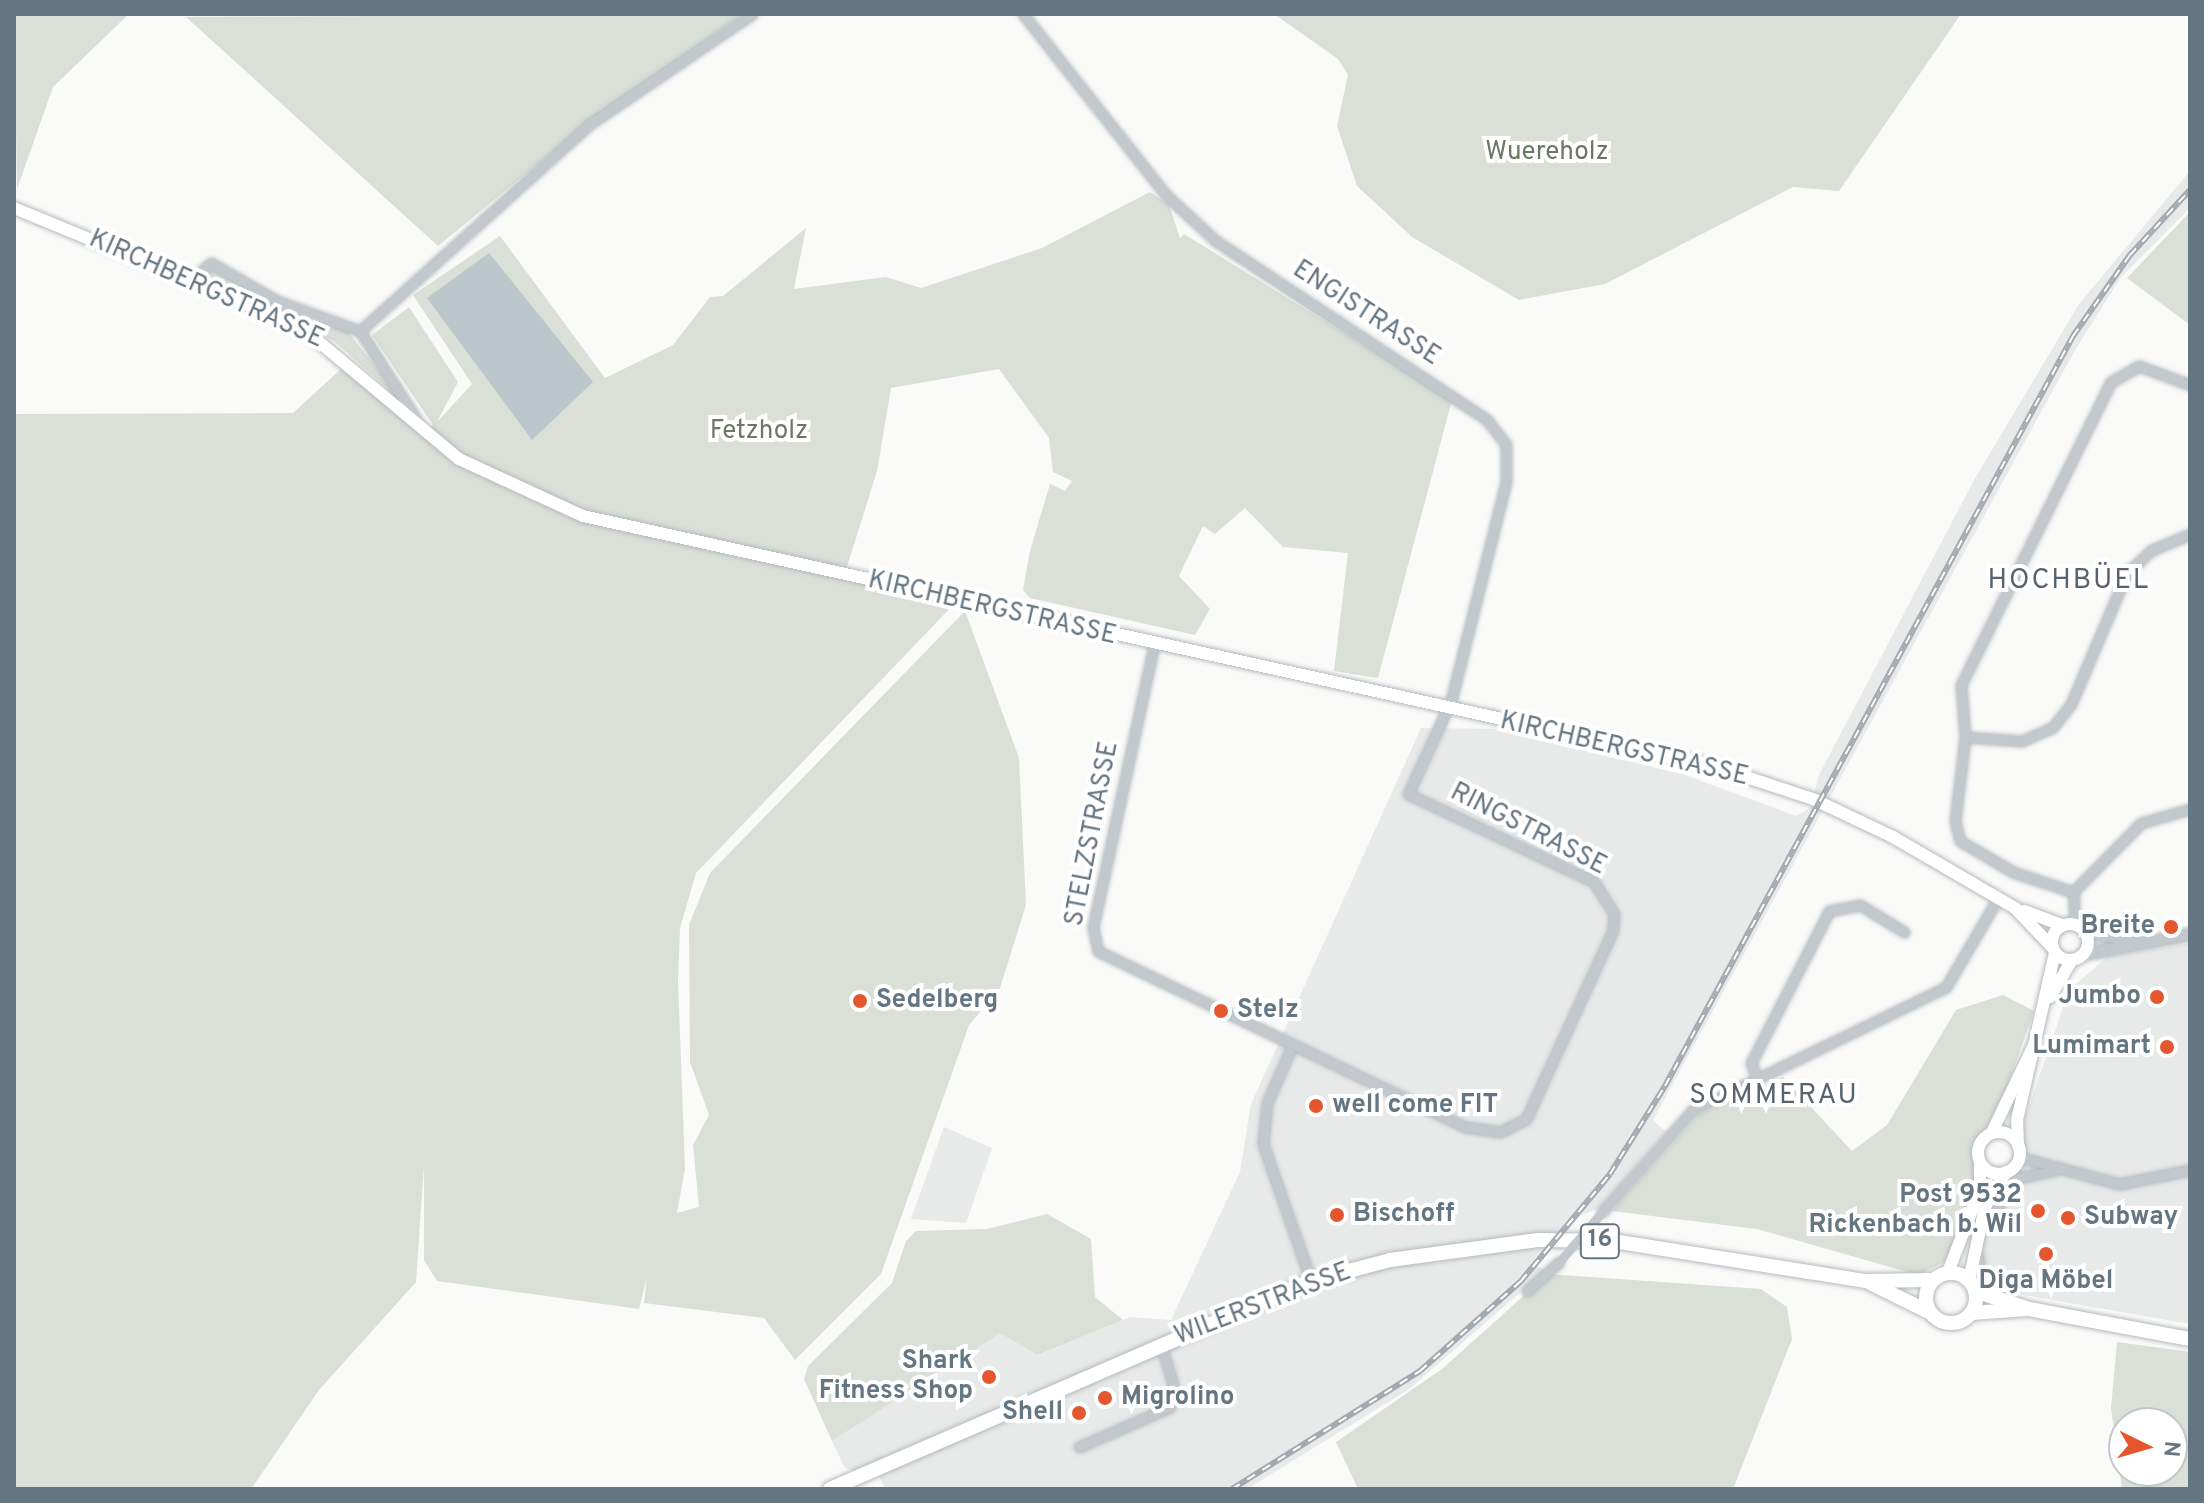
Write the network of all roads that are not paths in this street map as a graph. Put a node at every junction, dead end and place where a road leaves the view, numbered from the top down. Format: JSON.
{"nodes":[{"id":1,"x":752,"y":14,"type":"edge"},
{"id":2,"x":1023,"y":14,"type":"edge"},
{"id":3,"x":14,"y":208,"type":"edge"},
{"id":4,"x":192,"y":279,"type":"junction"},
{"id":5,"x":360,"y":331,"type":"junction"},
{"id":6,"x":2190,"y":385,"type":"edge"},
{"id":7,"x":421,"y":426,"type":"junction"},
{"id":8,"x":2190,"y":534,"type":"edge"},
{"id":9,"x":1154,"y":645,"type":"junction"},
{"id":10,"x":1447,"y":710,"type":"junction"},
{"id":11,"x":1965,"y":737,"type":"junction"},
{"id":12,"x":2190,"y":809,"type":"edge"},
{"id":13,"x":2073,"y":892,"type":"junction"},
{"id":14,"x":1998,"y":898,"type":"junction"},
{"id":15,"x":2015,"y":908,"type":"junction"},
{"id":16,"x":2074,"y":927,"type":"junction"},
{"id":17,"x":1904,"y":932,"type":"dead end"},
{"id":18,"x":2190,"y":934,"type":"edge"},
{"id":19,"x":2137,"y":940,"type":"junction"},
{"id":20,"x":2053,"y":950,"type":"junction"},
{"id":21,"x":2078,"y":957,"type":"junction"},
{"id":22,"x":2050,"y":997,"type":"junction"},
{"id":23,"x":2035,"y":1043,"type":"junction"},
{"id":24,"x":1292,"y":1046,"type":"junction"},
{"id":25,"x":1757,"y":1080,"type":"junction"},
{"id":26,"x":1992,"y":1133,"type":"junction"},
{"id":27,"x":2019,"y":1151,"type":"junction"},
{"id":28,"x":1979,"y":1160,"type":"junction"},
{"id":29,"x":2059,"y":1169,"type":"junction"},
{"id":30,"x":2190,"y":1170,"type":"edge"},
{"id":31,"x":2006,"y":1172,"type":"junction"},
{"id":32,"x":1948,"y":1272,"type":"junction"},
{"id":33,"x":1932,"y":1280,"type":"junction"},
{"id":34,"x":1311,"y":1281,"type":"junction"},
{"id":35,"x":1866,"y":1281,"type":"junction"},
{"id":36,"x":1972,"y":1286,"type":"junction"},
{"id":37,"x":1527,"y":1291,"type":"dead end"},
{"id":38,"x":2029,"y":1309,"type":"junction"},
{"id":39,"x":1930,"y":1313,"type":"junction"},
{"id":40,"x":1971,"y":1313,"type":"junction"},
{"id":41,"x":2190,"y":1339,"type":"edge"},
{"id":42,"x":1161,"y":1345,"type":"junction"},
{"id":43,"x":1079,"y":1447,"type":"dead end"},
{"id":44,"x":830,"y":1489,"type":"edge"}],
"edges":[{"from":1,"to":5,"type":"street"},
{"from":2,"to":10,"type":"street","name":"ENGISTRASSE"},
{"from":3,"to":4,"type":"main road","name":"KIRCHBERGSTRASSE"},
{"from":4,"to":5,"type":"street"},
{"from":4,"to":7,"type":"main road","name":"KIRCHBERGSTRASSE"},
{"from":5,"to":7,"type":"street"},
{"from":6,"to":11,"type":"street"},
{"from":7,"to":9,"type":"main road","name":"KIRCHBERGSTRASSE"},
{"from":8,"to":11,"type":"street"},
{"from":9,"to":10,"type":"main road","name":"KIRCHBERGSTRASSE"},
{"from":9,"to":24,"type":"street","name":"STELZSTRASSE"},
{"from":10,"to":14,"type":"main road","name":"KIRCHBERGSTRASSE"},
{"from":10,"to":24,"type":"street","name":"RINGSTRASSE"},
{"from":11,"to":13,"type":"street"},
{"from":12,"to":13,"type":"street"},
{"from":13,"to":16,"type":"street"},
{"from":14,"to":15,"type":"main road","name":"KIRCHBERGSTRASSE"},
{"from":14,"to":25,"type":"street"},
{"from":15,"to":16,"type":"main road","name":"KIRCHBERGSTRASSE"},
{"from":15,"to":20,"type":"main road","name":"KIRCHBERGSTRASSE"},
{"from":16,"to":19,"type":"street"},
{"from":16,"to":20,"type":"main road"},
{"from":16,"to":21,"type":"main road"},
{"from":17,"to":25,"type":"street"},
{"from":18,"to":19,"type":"street"},
{"from":19,"to":21,"type":"street"},
{"from":20,"to":21,"type":"main road"},
{"from":20,"to":22,"type":"main road"},
{"from":21,"to":22,"type":"main road"},
{"from":22,"to":23,"type":"main road"},
{"from":23,"to":26,"type":"main road"},
{"from":23,"to":27,"type":"main road"},
{"from":24,"to":34,"type":"street"},
{"from":25,"to":37,"type":"street","bridge":true},
{"from":26,"to":27,"type":"main road"},
{"from":26,"to":28,"type":"main road"},
{"from":27,"to":29,"type":"street"},
{"from":27,"to":31,"type":"main road"},
{"from":28,"to":31,"type":"main road"},
{"from":28,"to":32,"type":"main road"},
{"from":29,"to":30,"type":"street"},
{"from":29,"to":38,"type":"street"},
{"from":31,"to":36,"type":"main road"},
{"from":32,"to":33,"type":"main road"},
{"from":32,"to":36,"type":"main road"},
{"from":33,"to":35,"type":"main road","name":"WILERSTRASSE","number":"16"},
{"from":33,"to":39,"type":"main road"},
{"from":34,"to":35,"type":"main road","name":"WILERSTRASSE","number":"16"},
{"from":34,"to":42,"type":"main road","name":"WILERSTRASSE","number":"16"},
{"from":35,"to":39,"type":"main road","name":"WILERSTRASSE","number":"16"},
{"from":36,"to":38,"type":"main road"},
{"from":36,"to":40,"type":"main road"},
{"from":38,"to":40,"type":"main road"},
{"from":38,"to":41,"type":"main road"},
{"from":39,"to":40,"type":"main road"},
{"from":42,"to":43,"type":"street"},
{"from":42,"to":44,"type":"main road","name":"WILERSTRASSE","number":"16"}]}
